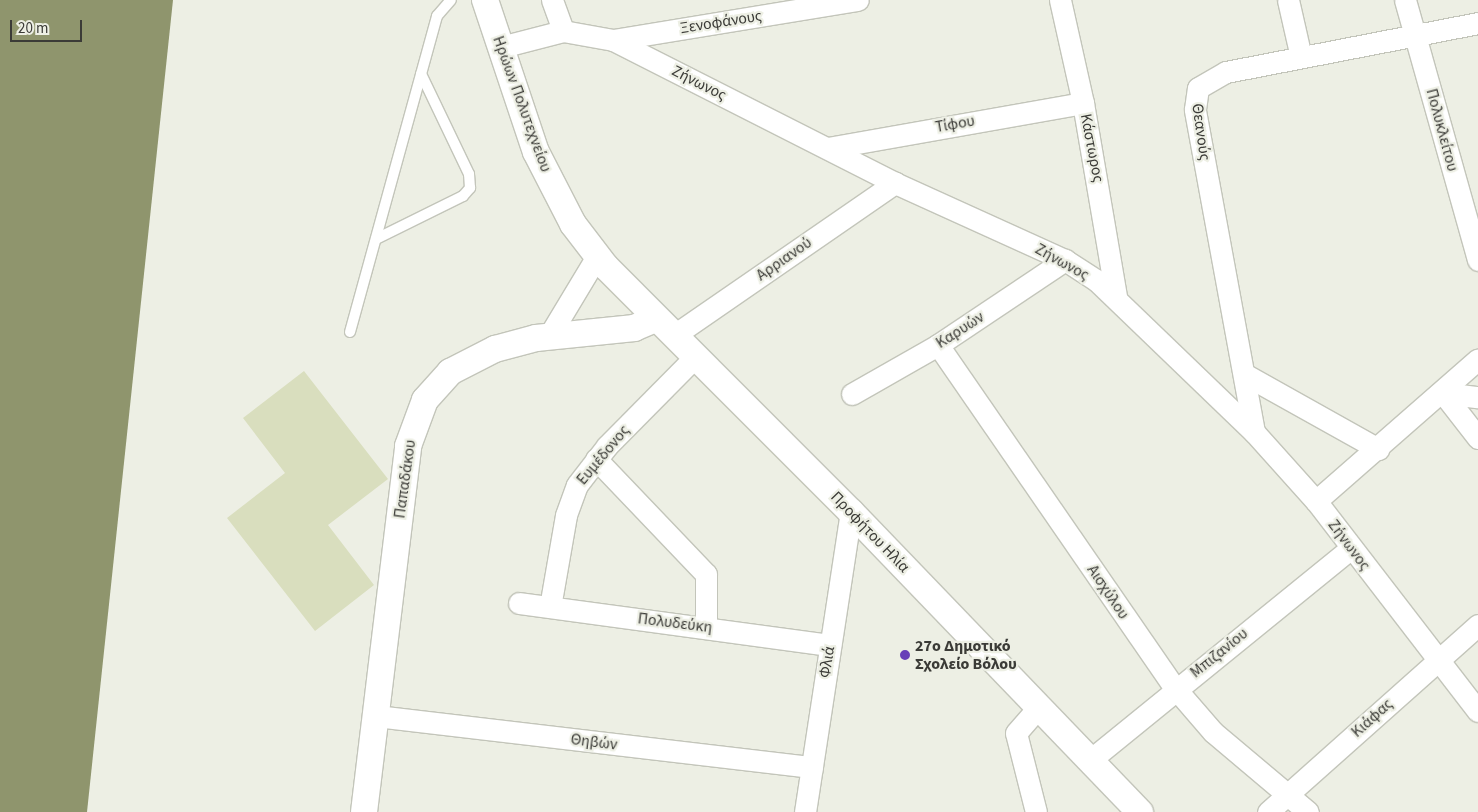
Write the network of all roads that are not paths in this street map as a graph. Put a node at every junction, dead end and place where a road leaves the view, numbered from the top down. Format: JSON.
{"nodes":[{"id":1,"x":451,"y":0,"type":"edge"},
{"id":2,"x":485,"y":0,"type":"edge"},
{"id":3,"x":552,"y":0,"type":"edge"},
{"id":4,"x":858,"y":0,"type":"edge"},
{"id":5,"x":1060,"y":0,"type":"edge"},
{"id":6,"x":1288,"y":0,"type":"edge"},
{"id":7,"x":1406,"y":0,"type":"edge"},
{"id":8,"x":1478,"y":23,"type":"edge"},
{"id":9,"x":562,"y":31,"type":"junction"},
{"id":10,"x":1416,"y":35,"type":"junction"},
{"id":11,"x":613,"y":40,"type":"junction"},
{"id":12,"x":501,"y":47,"type":"junction"},
{"id":13,"x":1301,"y":57,"type":"junction"},
{"id":14,"x":421,"y":74,"type":"junction"},
{"id":15,"x":1083,"y":103,"type":"junction"},
{"id":16,"x":828,"y":148,"type":"junction"},
{"id":17,"x":894,"y":183,"type":"junction"},
{"id":18,"x":376,"y":239,"type":"junction"},
{"id":19,"x":597,"y":256,"type":"junction"},
{"id":20,"x":1065,"y":260,"type":"junction"},
{"id":21,"x":1478,"y":260,"type":"edge"},
{"id":22,"x":1116,"y":297,"type":"junction"},
{"id":23,"x":664,"y":327,"type":"junction"},
{"id":24,"x":350,"y":332,"type":"dead end"},
{"id":25,"x":549,"y":336,"type":"junction"},
{"id":26,"x":938,"y":346,"type":"junction"},
{"id":27,"x":696,"y":357,"type":"junction"},
{"id":28,"x":1478,"y":359,"type":"edge"},
{"id":29,"x":1244,"y":374,"type":"junction"},
{"id":30,"x":1442,"y":393,"type":"junction"},
{"id":31,"x":852,"y":394,"type":"dead end"},
{"id":32,"x":1478,"y":397,"type":"edge"},
{"id":33,"x":1254,"y":432,"type":"junction"},
{"id":34,"x":1478,"y":438,"type":"edge"},
{"id":35,"x":1378,"y":449,"type":"junction"},
{"id":36,"x":596,"y":459,"type":"junction"},
{"id":37,"x":1316,"y":501,"type":"junction"},
{"id":38,"x":851,"y":512,"type":"junction"},
{"id":39,"x":1351,"y":548,"type":"junction"},
{"id":40,"x":519,"y":603,"type":"dead end"},
{"id":41,"x":550,"y":607,"type":"junction"},
{"id":42,"x":1478,"y":625,"type":"edge"},
{"id":43,"x":706,"y":626,"type":"junction"},
{"id":44,"x":830,"y":645,"type":"junction"},
{"id":45,"x":1436,"y":660,"type":"junction"},
{"id":46,"x":1174,"y":688,"type":"junction"},
{"id":47,"x":1038,"y":708,"type":"junction"},
{"id":48,"x":1478,"y":711,"type":"edge"},
{"id":49,"x":376,"y":716,"type":"junction"},
{"id":50,"x":1089,"y":761,"type":"junction"},
{"id":51,"x":812,"y":767,"type":"junction"},
{"id":52,"x":1288,"y":794,"type":"junction"},
{"id":53,"x":364,"y":812,"type":"edge"},
{"id":54,"x":805,"y":812,"type":"edge"},
{"id":55,"x":1036,"y":812,"type":"edge"},
{"id":56,"x":1140,"y":812,"type":"edge"},
{"id":57,"x":1268,"y":812,"type":"edge"},
{"id":58,"x":1308,"y":812,"type":"edge"}],
"edges":[{"from":1,"to":14,"type":"lane"},
{"from":2,"to":12,"type":"street","name":"Ηρώων Πολυτεχνείου"},
{"from":3,"to":9,"type":"street"},
{"from":4,"to":11,"type":"street","name":"Ξενοφάνους"},
{"from":5,"to":15,"type":"street","name":"Κάστωρος"},
{"from":6,"to":13,"type":"street"},
{"from":7,"to":10,"type":"street","name":"Πολυκλείτου"},
{"from":8,"to":10,"type":"street","name":"Θεανούς"},
{"from":9,"to":11,"type":"street","name":"Ζήνωνος"},
{"from":9,"to":12,"type":"street","name":"Ζήνωνος"},
{"from":10,"to":13,"type":"street","name":"Θεανούς"},
{"from":10,"to":21,"type":"street","name":"Πολυκλείτου"},
{"from":11,"to":16,"type":"street","name":"Ζήνωνος"},
{"from":12,"to":19,"type":"street","name":"Ηρώων Πολυτεχνείου"},
{"from":13,"to":29,"type":"street","name":"Θεανούς"},
{"from":14,"to":18,"type":"lane"},
{"from":14,"to":18,"type":"lane"},
{"from":15,"to":16,"type":"street","name":"Τίφου"},
{"from":15,"to":22,"type":"street","name":"Κάστωρος"},
{"from":16,"to":17,"type":"street","name":"Ζήνωνος"},
{"from":17,"to":20,"type":"street","name":"Ζήνωνος"},
{"from":17,"to":23,"type":"street","name":"Αρριανού"},
{"from":18,"to":24,"type":"lane"},
{"from":19,"to":23,"type":"street","name":"Προφήτου Ηλία"},
{"from":19,"to":25,"type":"street"},
{"from":20,"to":22,"type":"street","name":"Ζήνωνος"},
{"from":20,"to":26,"type":"street","name":"Καρυών"},
{"from":22,"to":33,"type":"street","name":"Ζήνωνος"},
{"from":23,"to":25,"type":"street","name":"Παπαδάκου"},
{"from":23,"to":27,"type":"street","name":"Προφήτου Ηλία"},
{"from":25,"to":49,"type":"street","name":"Παπαδάκου"},
{"from":26,"to":31,"type":"street","name":"Καρυών"},
{"from":26,"to":46,"type":"street","name":"Αισχύλου"},
{"from":27,"to":36,"type":"street","name":"Ευμέδονος"},
{"from":27,"to":38,"type":"street","name":"Προφήτου Ηλία"},
{"from":28,"to":30,"type":"street"},
{"from":29,"to":33,"type":"street","name":"Θεανούς"},
{"from":29,"to":35,"type":"street"},
{"from":30,"to":32,"type":"street"},
{"from":30,"to":34,"type":"street"},
{"from":30,"to":35,"type":"street"},
{"from":33,"to":37,"type":"street","name":"Ζήνωνος"},
{"from":35,"to":37,"type":"street"},
{"from":36,"to":41,"type":"street","name":"Ευμέδονος"},
{"from":36,"to":43,"type":"street"},
{"from":37,"to":39,"type":"street","name":"Ζήνωνος"},
{"from":38,"to":44,"type":"street","name":"Φλιά"},
{"from":38,"to":47,"type":"street","name":"Προφήτου Ηλία"},
{"from":39,"to":45,"type":"street","name":"Ζήνωνος"},
{"from":39,"to":46,"type":"street","name":"Μπιζανίου"},
{"from":40,"to":41,"type":"street","name":"Πολυδεύκη"},
{"from":41,"to":43,"type":"street","name":"Πολυδεύκη"},
{"from":42,"to":45,"type":"street","name":"Κιάφας"},
{"from":43,"to":44,"type":"street","name":"Πολυδεύκη"},
{"from":44,"to":51,"type":"street","name":"Φλιά"},
{"from":45,"to":48,"type":"street","name":"Ζήνωνος"},
{"from":45,"to":52,"type":"street","name":"Κιάφας"},
{"from":46,"to":50,"type":"street","name":"Μπιζανίου"},
{"from":46,"to":52,"type":"street","name":"Αισχύλου"},
{"from":47,"to":50,"type":"street","name":"Προφήτου Ηλία"},
{"from":47,"to":55,"type":"street"},
{"from":49,"to":51,"type":"street","name":"Θηβών"},
{"from":49,"to":53,"type":"street","name":"Παπαδάκου"},
{"from":50,"to":56,"type":"street","name":"Προφήτου Ηλία"},
{"from":51,"to":54,"type":"street","name":"Φλιά"},
{"from":52,"to":57,"type":"street","name":"Κιάφας"},
{"from":52,"to":58,"type":"street","name":"Αισχύλου"}]}
